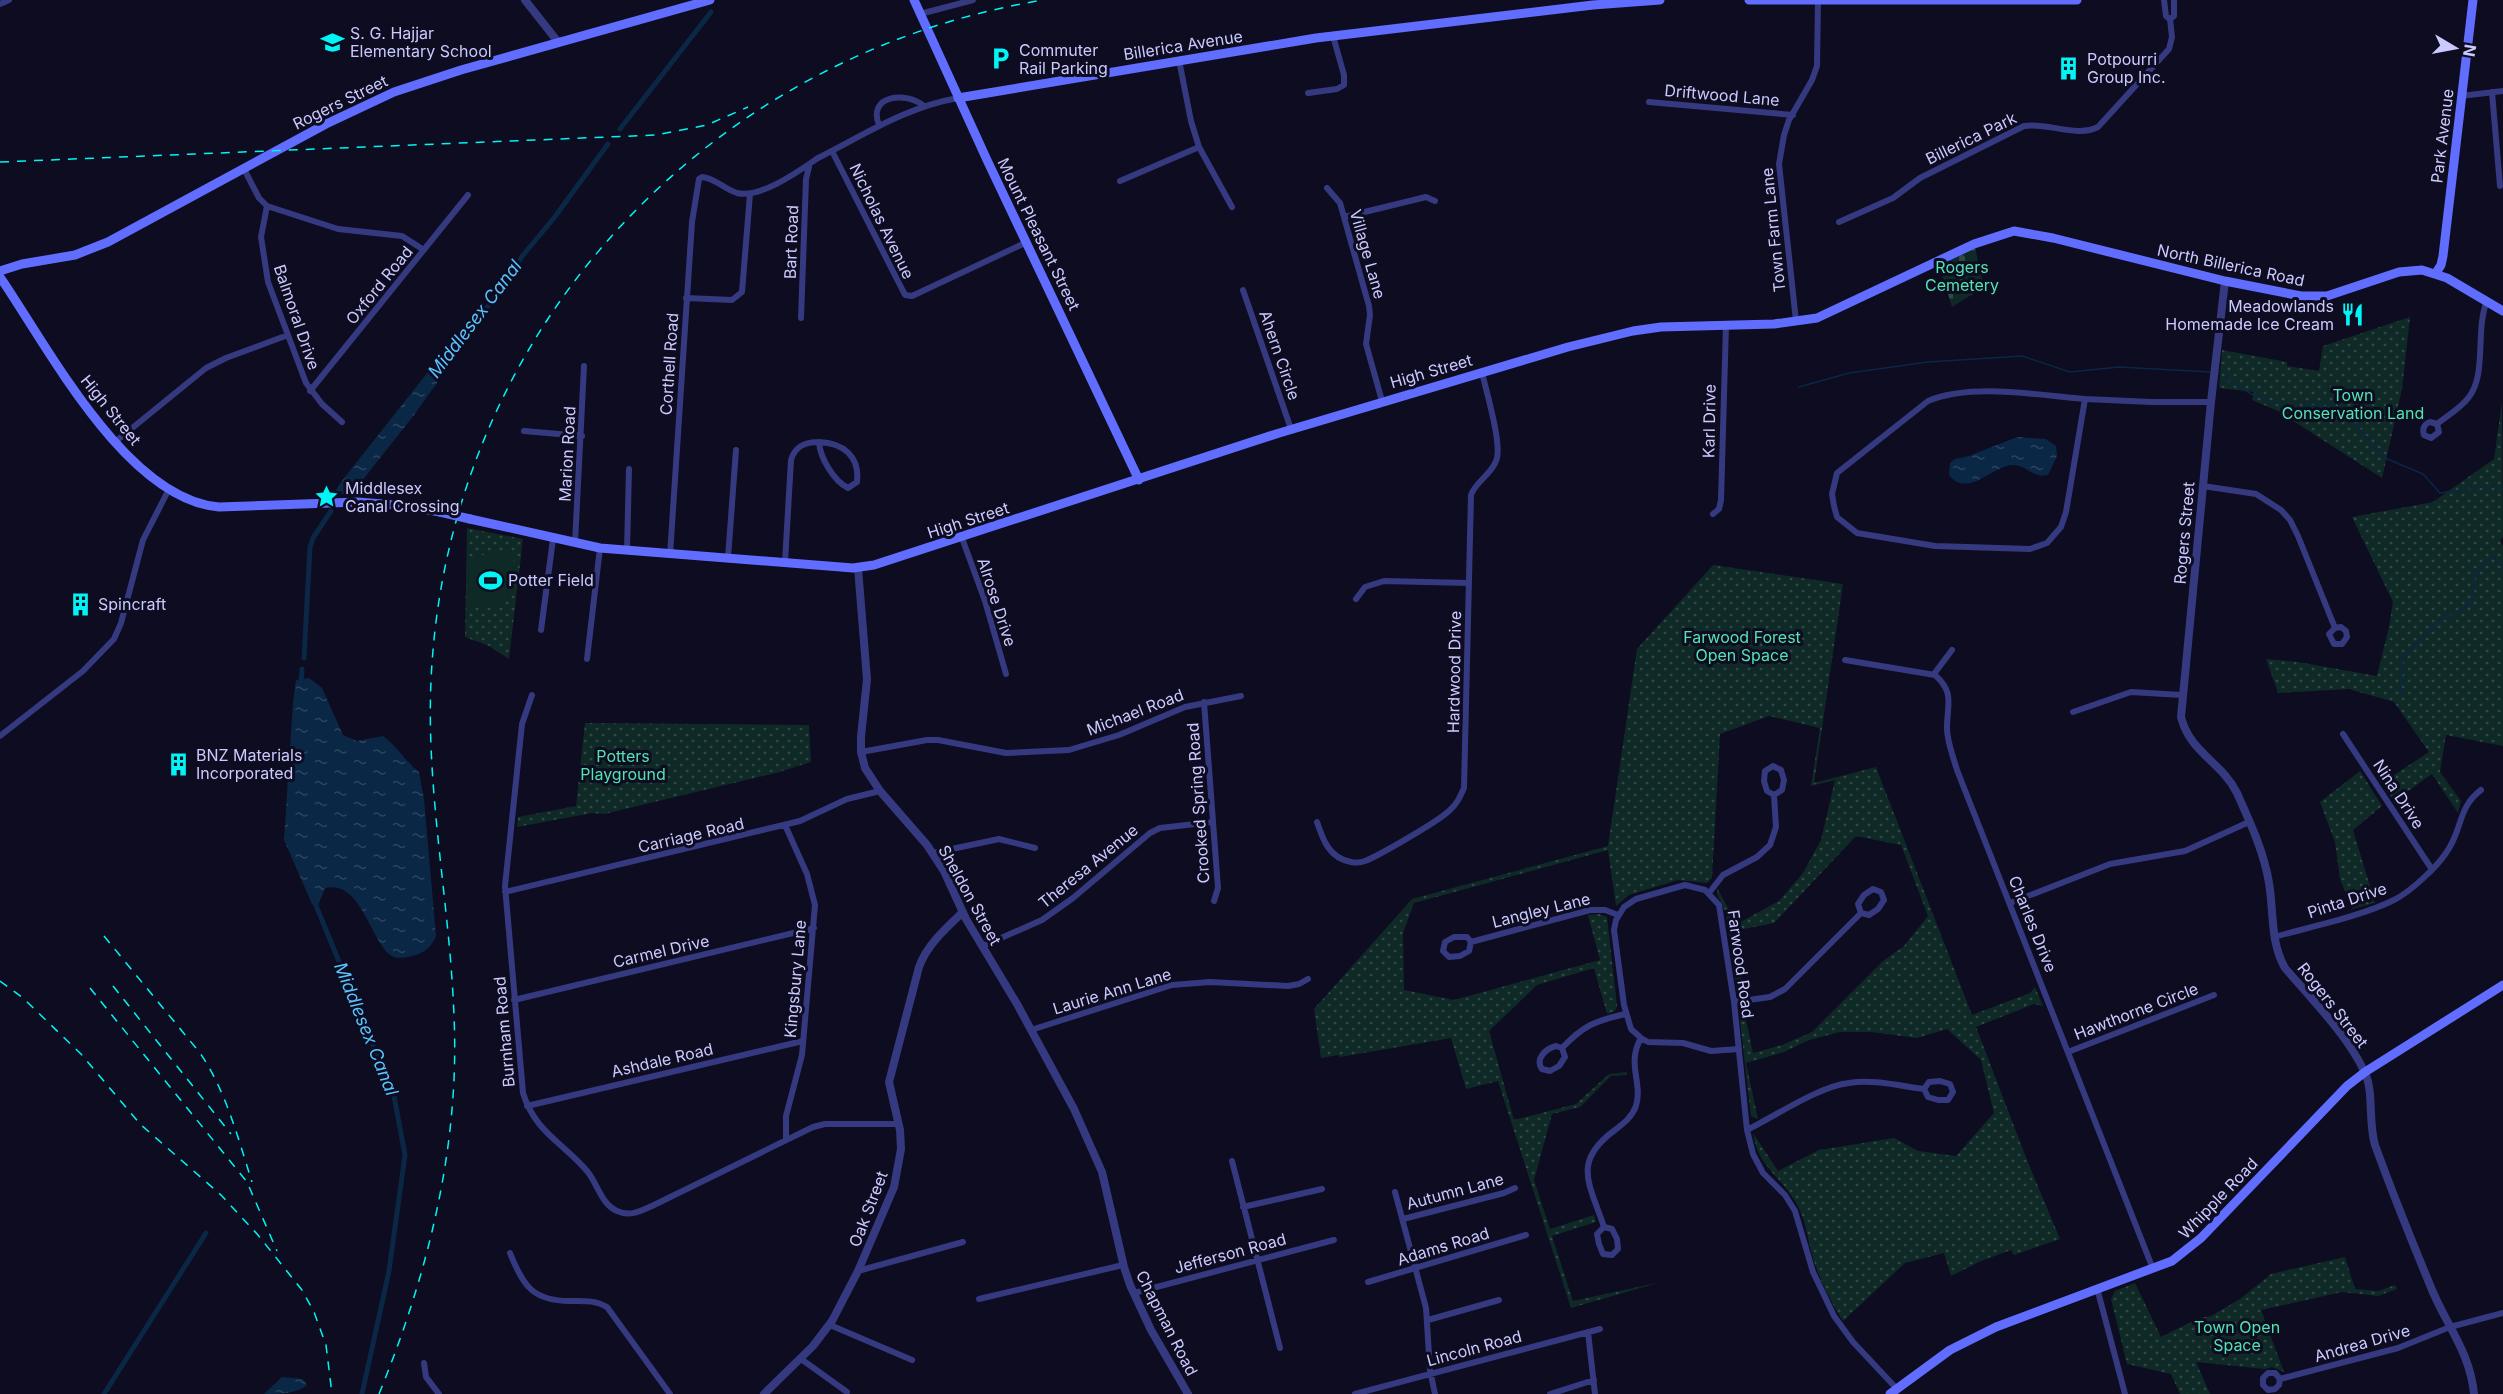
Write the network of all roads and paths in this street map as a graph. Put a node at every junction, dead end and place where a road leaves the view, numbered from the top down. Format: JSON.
{"nodes":[{"id":1,"x":9,"y":0,"type":"edge"},
{"id":2,"x":525,"y":0,"type":"edge"},
{"id":3,"x":711,"y":0,"type":"edge"},
{"id":4,"x":914,"y":0,"type":"edge"},
{"id":5,"x":973,"y":0,"type":"edge"},
{"id":6,"x":1660,"y":0,"type":"edge"},
{"id":7,"x":1749,"y":0,"type":"edge"},
{"id":8,"x":1818,"y":0,"type":"edge"},
{"id":9,"x":2077,"y":0,"type":"edge"},
{"id":10,"x":2164,"y":0,"type":"edge"},
{"id":11,"x":2174,"y":0,"type":"edge"},
{"id":12,"x":2472,"y":0,"type":"edge"},
{"id":13,"x":690,"y":3,"type":"edge"},
{"id":14,"x":0,"y":4,"type":"edge"},
{"id":15,"x":920,"y":14,"type":"junction"},
{"id":16,"x":2170,"y":19,"type":"junction"},
{"id":17,"x":1333,"y":36,"type":"junction"},
{"id":18,"x":558,"y":42,"type":"junction"},
{"id":19,"x":1179,"y":60,"type":"junction"},
{"id":20,"x":2503,"y":91,"type":"edge"},
{"id":21,"x":2492,"y":92,"type":"junction"},
{"id":22,"x":1308,"y":93,"type":"dead end"},
{"id":23,"x":2462,"y":96,"type":"junction"},
{"id":24,"x":958,"y":98,"type":"junction"},
{"id":25,"x":1649,"y":102,"type":"dead end"},
{"id":26,"x":924,"y":106,"type":"junction"},
{"id":27,"x":1793,"y":115,"type":"junction"},
{"id":28,"x":879,"y":125,"type":"junction"},
{"id":29,"x":1199,"y":147,"type":"junction"},
{"id":30,"x":832,"y":151,"type":"junction"},
{"id":31,"x":809,"y":167,"type":"junction"},
{"id":32,"x":244,"y":168,"type":"junction"},
{"id":33,"x":1120,"y":181,"type":"dead end"},
{"id":34,"x":2500,"y":186,"type":"dead end"},
{"id":35,"x":1327,"y":188,"type":"dead end"},
{"id":36,"x":750,"y":194,"type":"junction"},
{"id":37,"x":468,"y":195,"type":"dead end"},
{"id":38,"x":1435,"y":201,"type":"dead end"},
{"id":39,"x":267,"y":206,"type":"junction"},
{"id":40,"x":1232,"y":207,"type":"dead end"},
{"id":41,"x":1344,"y":217,"type":"junction"},
{"id":42,"x":1839,"y":222,"type":"dead end"},
{"id":43,"x":2014,"y":231,"type":"joint"},
{"id":44,"x":1027,"y":242,"type":"junction"},
{"id":45,"x":424,"y":250,"type":"junction"},
{"id":46,"x":0,"y":271,"type":"edge"},
{"id":47,"x":2436,"y":273,"type":"junction"},
{"id":48,"x":0,"y":277,"type":"edge"},
{"id":49,"x":2225,"y":281,"type":"junction"},
{"id":50,"x":1243,"y":291,"type":"dead end"},
{"id":51,"x":687,"y":298,"type":"junction"},
{"id":52,"x":2487,"y":302,"type":"junction"},
{"id":53,"x":2503,"y":311,"type":"edge"},
{"id":54,"x":801,"y":318,"type":"dead end"},
{"id":55,"x":1796,"y":321,"type":"junction"},
{"id":56,"x":1726,"y":325,"type":"junction"},
{"id":57,"x":288,"y":335,"type":"junction"},
{"id":58,"x":584,"y":366,"type":"dead end"},
{"id":59,"x":1482,"y":372,"type":"junction"},
{"id":60,"x":310,"y":391,"type":"junction"},
{"id":61,"x":2085,"y":399,"type":"junction"},
{"id":62,"x":1382,"y":401,"type":"junction"},
{"id":63,"x":2211,"y":402,"type":"junction"},
{"id":64,"x":342,"y":422,"type":"dead end"},
{"id":65,"x":2437,"y":424,"type":"dead end"},
{"id":66,"x":1291,"y":429,"type":"junction"},
{"id":67,"x":524,"y":431,"type":"dead end"},
{"id":68,"x":582,"y":436,"type":"junction"},
{"id":69,"x":115,"y":442,"type":"junction"},
{"id":70,"x":819,"y":442,"type":"junction"},
{"id":71,"x":736,"y":450,"type":"dead end"},
{"id":72,"x":629,"y":469,"type":"dead end"},
{"id":73,"x":1139,"y":480,"type":"junction"},
{"id":74,"x":2203,"y":486,"type":"junction"},
{"id":75,"x":169,"y":489,"type":"junction"},
{"id":76,"x":1713,"y":514,"type":"dead end"},
{"id":77,"x":962,"y":538,"type":"junction"},
{"id":78,"x":553,"y":539,"type":"junction"},
{"id":79,"x":575,"y":543,"type":"junction"},
{"id":80,"x":600,"y":548,"type":"junction"},
{"id":81,"x":627,"y":551,"type":"junction"},
{"id":82,"x":670,"y":555,"type":"junction"},
{"id":83,"x":728,"y":558,"type":"junction"},
{"id":84,"x":785,"y":562,"type":"junction"},
{"id":85,"x":858,"y":568,"type":"junction"},
{"id":86,"x":1469,"y":582,"type":"junction"},
{"id":87,"x":1356,"y":599,"type":"dead end"},
{"id":88,"x":2335,"y":628,"type":"dead end"},
{"id":89,"x":541,"y":630,"type":"dead end"},
{"id":90,"x":1952,"y":650,"type":"dead end"},
{"id":91,"x":587,"y":659,"type":"dead end"},
{"id":92,"x":1845,"y":660,"type":"dead end"},
{"id":93,"x":1006,"y":674,"type":"dead end"},
{"id":94,"x":1934,"y":674,"type":"junction"},
{"id":95,"x":532,"y":694,"type":"dead end"},
{"id":96,"x":1241,"y":696,"type":"dead end"},
{"id":97,"x":2182,"y":696,"type":"junction"},
{"id":98,"x":1204,"y":702,"type":"junction"},
{"id":99,"x":2073,"y":712,"type":"dead end"},
{"id":100,"x":2343,"y":734,"type":"dead end"},
{"id":101,"x":0,"y":736,"type":"edge"},
{"id":102,"x":861,"y":753,"type":"junction"},
{"id":103,"x":880,"y":790,"type":"junction"},
{"id":104,"x":2481,"y":790,"type":"dead end"},
{"id":105,"x":1774,"y":795,"type":"junction"},
{"id":106,"x":1213,"y":822,"type":"junction"},
{"id":107,"x":1317,"y":822,"type":"dead end"},
{"id":108,"x":2249,"y":822,"type":"junction"},
{"id":109,"x":785,"y":825,"type":"junction"},
{"id":110,"x":1035,"y":848,"type":"dead end"},
{"id":111,"x":933,"y":853,"type":"junction"},
{"id":112,"x":2431,"y":868,"type":"junction"},
{"id":113,"x":505,"y":892,"type":"junction"},
{"id":114,"x":1709,"y":893,"type":"junction"},
{"id":115,"x":1214,"y":902,"type":"dead end"},
{"id":116,"x":2010,"y":903,"type":"junction"},
{"id":117,"x":963,"y":912,"type":"junction"},
{"id":118,"x":1861,"y":913,"type":"junction"},
{"id":119,"x":1618,"y":915,"type":"junction"},
{"id":120,"x":814,"y":928,"type":"junction"},
{"id":121,"x":2274,"y":937,"type":"junction"},
{"id":122,"x":1471,"y":942,"type":"junction"},
{"id":123,"x":983,"y":946,"type":"junction"},
{"id":124,"x":1308,"y":979,"type":"dead end"},
{"id":125,"x":2503,"y":985,"type":"edge"},
{"id":126,"x":2214,"y":994,"type":"dead end"},
{"id":127,"x":514,"y":1000,"type":"junction"},
{"id":128,"x":1734,"y":1002,"type":"junction"},
{"id":129,"x":1625,"y":1014,"type":"junction"},
{"id":130,"x":1031,"y":1030,"type":"junction"},
{"id":131,"x":1641,"y":1038,"type":"junction"},
{"id":132,"x":803,"y":1041,"type":"junction"},
{"id":133,"x":1562,"y":1048,"type":"junction"},
{"id":134,"x":1738,"y":1049,"type":"junction"},
{"id":135,"x":2068,"y":1052,"type":"junction"},
{"id":136,"x":2365,"y":1071,"type":"junction"},
{"id":137,"x":1924,"y":1089,"type":"junction"},
{"id":138,"x":527,"y":1106,"type":"junction"},
{"id":139,"x":898,"y":1124,"type":"junction"},
{"id":140,"x":1747,"y":1130,"type":"junction"},
{"id":141,"x":786,"y":1139,"type":"junction"},
{"id":142,"x":1232,"y":1161,"type":"dead end"},
{"id":143,"x":1322,"y":1188,"type":"dead end"},
{"id":144,"x":1515,"y":1188,"type":"dead end"},
{"id":145,"x":1395,"y":1192,"type":"dead end"},
{"id":146,"x":1244,"y":1207,"type":"junction"},
{"id":147,"x":1403,"y":1219,"type":"junction"},
{"id":148,"x":1604,"y":1227,"type":"junction"},
{"id":149,"x":1115,"y":1229,"type":"joint"},
{"id":150,"x":1526,"y":1235,"type":"dead end"},
{"id":151,"x":1334,"y":1240,"type":"dead end"},
{"id":152,"x":963,"y":1242,"type":"dead end"},
{"id":153,"x":510,"y":1253,"type":"dead end"},
{"id":154,"x":1257,"y":1260,"type":"junction"},
{"id":155,"x":1123,"y":1265,"type":"junction"},
{"id":156,"x":1416,"y":1269,"type":"junction"},
{"id":157,"x":2152,"y":1269,"type":"junction"},
{"id":158,"x":858,"y":1271,"type":"junction"},
{"id":159,"x":1368,"y":1282,"type":"dead end"},
{"id":160,"x":2097,"y":1288,"type":"junction"},
{"id":161,"x":1134,"y":1293,"type":"junction"},
{"id":162,"x":979,"y":1299,"type":"dead end"},
{"id":163,"x":1499,"y":1300,"type":"dead end"},
{"id":164,"x":2503,"y":1313,"type":"edge"},
{"id":165,"x":1428,"y":1320,"type":"junction"},
{"id":166,"x":830,"y":1324,"type":"junction"},
{"id":167,"x":2450,"y":1327,"type":"junction"},
{"id":168,"x":1600,"y":1329,"type":"dead end"},
{"id":169,"x":1588,"y":1332,"type":"junction"},
{"id":170,"x":1280,"y":1348,"type":"dead end"},
{"id":171,"x":801,"y":1359,"type":"junction"},
{"id":172,"x":912,"y":1360,"type":"dead end"},
{"id":173,"x":424,"y":1363,"type":"dead end"},
{"id":174,"x":1431,"y":1374,"type":"junction"},
{"id":175,"x":2280,"y":1379,"type":"dead end"},
{"id":176,"x":1594,"y":1380,"type":"junction"},
{"id":177,"x":1893,"y":1391,"type":"edge"},
{"id":178,"x":847,"y":1392,"type":"dead end"},
{"id":179,"x":439,"y":1394,"type":"edge"},
{"id":180,"x":670,"y":1394,"type":"edge"},
{"id":181,"x":764,"y":1394,"type":"edge"},
{"id":182,"x":1188,"y":1394,"type":"edge"},
{"id":183,"x":1355,"y":1394,"type":"edge"},
{"id":184,"x":1434,"y":1394,"type":"edge"},
{"id":185,"x":1550,"y":1394,"type":"edge"},
{"id":186,"x":1595,"y":1394,"type":"edge"},
{"id":187,"x":2125,"y":1394,"type":"edge"},
{"id":188,"x":2474,"y":1394,"type":"edge"}],
"edges":[{"from":1,"to":14,"type":"street"},
{"from":2,"to":18,"type":"street"},
{"from":3,"to":13,"type":"main road","name":"Rogers Street"},
{"from":4,"to":15,"type":"main road","name":"Mount Pleasant Street"},
{"from":5,"to":15,"type":"street"},
{"from":6,"to":17,"type":"main road","name":"Billerica Avenue"},
{"from":7,"to":8,"type":"main road"},
{"from":8,"to":9,"type":"main road"},
{"from":8,"to":27,"type":"street","name":"Town Farm Lane"},
{"from":10,"to":16,"type":"street","name":"Billerica Park"},
{"from":11,"to":16,"type":"street","name":"Billerica Park"},
{"from":12,"to":23,"type":"main road","name":"Park Avenue"},
{"from":13,"to":18,"type":"main road","name":"Rogers Street"},
{"from":15,"to":24,"type":"main road","name":"Mount Pleasant Street"},
{"from":16,"to":42,"type":"street","name":"Billerica Park"},
{"from":17,"to":19,"type":"main road","name":"Billerica Avenue"},
{"from":17,"to":22,"type":"street"},
{"from":18,"to":32,"type":"main road","name":"Rogers Street"},
{"from":19,"to":24,"type":"main road","name":"Billerica Avenue"},
{"from":19,"to":29,"type":"street"},
{"from":20,"to":21,"type":"street"},
{"from":21,"to":23,"type":"street"},
{"from":21,"to":34,"type":"street"},
{"from":23,"to":47,"type":"main road","name":"Park Avenue"},
{"from":24,"to":26,"type":"street","name":"Billerica Avenue"},
{"from":24,"to":44,"type":"main road","name":"Mount Pleasant Street"},
{"from":25,"to":27,"type":"street","name":"Driftwood Lane"},
{"from":26,"to":28,"type":"street","name":"Billerica Avenue"},
{"from":26,"to":28,"type":"street"},
{"from":27,"to":55,"type":"street","name":"Town Farm Lane"},
{"from":28,"to":30,"type":"street","name":"Billerica Avenue"},
{"from":29,"to":33,"type":"street"},
{"from":29,"to":40,"type":"street"},
{"from":30,"to":31,"type":"street","name":"Billerica Avenue"},
{"from":30,"to":44,"type":"street","name":"Nicholas Avenue"},
{"from":31,"to":36,"type":"street","name":"Billerica Avenue"},
{"from":31,"to":54,"type":"street","name":"Bart Road"},
{"from":32,"to":39,"type":"street"},
{"from":32,"to":46,"type":"main road","name":"Rogers Street"},
{"from":35,"to":41,"type":"street","name":"Village Lane"},
{"from":36,"to":51,"type":"street"},
{"from":36,"to":51,"type":"street","name":"Corthell Road"},
{"from":37,"to":45,"type":"street","name":"Oxford Road"},
{"from":38,"to":41,"type":"street"},
{"from":39,"to":45,"type":"street"},
{"from":39,"to":57,"type":"street","name":"Balmoral Drive"},
{"from":41,"to":62,"type":"street","name":"Village Lane"},
{"from":43,"to":49,"type":"main road","name":"North Billerica Road"},
{"from":43,"to":55,"type":"main road","name":"High Street"},
{"from":44,"to":73,"type":"main road","name":"Mount Pleasant Street"},
{"from":45,"to":60,"type":"street","name":"Oxford Road"},
{"from":47,"to":49,"type":"main road","name":"North Billerica Road"},
{"from":47,"to":52,"type":"main road","name":"North Billerica Road"},
{"from":48,"to":69,"type":"main road","name":"High Street"},
{"from":49,"to":63,"type":"street","name":"Rogers Street"},
{"from":50,"to":66,"type":"street","name":"Ahern Circle"},
{"from":51,"to":82,"type":"street","name":"Corthell Road"},
{"from":52,"to":53,"type":"main road","name":"North Billerica Road"},
{"from":52,"to":65,"type":"street"},
{"from":55,"to":56,"type":"main road","name":"High Street"},
{"from":56,"to":59,"type":"main road","name":"High Street"},
{"from":56,"to":76,"type":"street","name":"Karl Drive"},
{"from":57,"to":60,"type":"street","name":"Balmoral Drive"},
{"from":57,"to":69,"type":"street"},
{"from":58,"to":68,"type":"street","name":"Marion Road"},
{"from":59,"to":62,"type":"main road","name":"High Street"},
{"from":59,"to":86,"type":"street","name":"Hardwood Drive"},
{"from":60,"to":64,"type":"street","name":"Balmoral Drive"},
{"from":61,"to":61,"type":"street"},
{"from":61,"to":63,"type":"street"},
{"from":62,"to":66,"type":"main road","name":"High Street"},
{"from":63,"to":74,"type":"street","name":"Rogers Street"},
{"from":66,"to":73,"type":"main road","name":"High Street"},
{"from":67,"to":68,"type":"street"},
{"from":68,"to":79,"type":"street","name":"Marion Road"},
{"from":69,"to":75,"type":"main road","name":"High Street"},
{"from":70,"to":70,"type":"street"},
{"from":70,"to":84,"type":"street"},
{"from":71,"to":83,"type":"street"},
{"from":72,"to":81,"type":"street"},
{"from":73,"to":77,"type":"main road","name":"High Street"},
{"from":74,"to":88,"type":"street"},
{"from":74,"to":97,"type":"street","name":"Rogers Street"},
{"from":75,"to":78,"type":"main road","name":"High Street","bridge":true},
{"from":75,"to":101,"type":"street"},
{"from":77,"to":85,"type":"main road","name":"High Street"},
{"from":77,"to":93,"type":"street","name":"Alrose Drive"},
{"from":78,"to":79,"type":"main road","name":"High Street"},
{"from":78,"to":89,"type":"street"},
{"from":79,"to":80,"type":"main road","name":"High Street"},
{"from":80,"to":81,"type":"main road","name":"High Street"},
{"from":80,"to":91,"type":"street"},
{"from":81,"to":82,"type":"main road","name":"High Street"},
{"from":82,"to":83,"type":"main road","name":"High Street"},
{"from":83,"to":84,"type":"main road","name":"High Street"},
{"from":84,"to":85,"type":"main road","name":"High Street"},
{"from":85,"to":102,"type":"street","name":"Sheldon Street"},
{"from":86,"to":87,"type":"street"},
{"from":86,"to":107,"type":"street","name":"Hardwood Drive"},
{"from":90,"to":94,"type":"street"},
{"from":92,"to":94,"type":"street"},
{"from":94,"to":116,"type":"street","name":"Charles Drive"},
{"from":95,"to":113,"type":"street","name":"Burnham Road"},
{"from":96,"to":98,"type":"street","name":"Michael Road"},
{"from":97,"to":99,"type":"street"},
{"from":97,"to":108,"type":"street","name":"Rogers Street"},
{"from":98,"to":102,"type":"street","name":"Michael Road"},
{"from":98,"to":106,"type":"street","name":"Crooked Spring Road"},
{"from":100,"to":112,"type":"street","name":"Nina Drive"},
{"from":102,"to":103,"type":"street","name":"Sheldon Street"},
{"from":103,"to":109,"type":"street","name":"Carriage Road"},
{"from":103,"to":111,"type":"street","name":"Sheldon Street"},
{"from":104,"to":112,"type":"street","name":"Pinta Drive"},
{"from":105,"to":105,"type":"street"},
{"from":105,"to":114,"type":"street"},
{"from":106,"to":115,"type":"street","name":"Crooked Spring Road"},
{"from":106,"to":123,"type":"street","name":"Theresa Avenue"},
{"from":108,"to":116,"type":"street"},
{"from":108,"to":121,"type":"street","name":"Rogers Street"},
{"from":109,"to":113,"type":"street","name":"Carriage Road"},
{"from":109,"to":120,"type":"street","name":"Kingsbury Lane"},
{"from":110,"to":111,"type":"street"},
{"from":111,"to":117,"type":"street","name":"Sheldon Street"},
{"from":112,"to":121,"type":"street","name":"Pinta Drive"},
{"from":113,"to":127,"type":"street","name":"Burnham Road"},
{"from":114,"to":119,"type":"street","name":"Farwood Road"},
{"from":114,"to":128,"type":"street","name":"Farwood Road"},
{"from":116,"to":135,"type":"street","name":"Charles Drive"},
{"from":117,"to":123,"type":"street","name":"Sheldon Street"},
{"from":117,"to":139,"type":"street","name":"Oak Street"},
{"from":118,"to":118,"type":"street"},
{"from":118,"to":128,"type":"street"},
{"from":119,"to":122,"type":"street","name":"Langley Lane"},
{"from":119,"to":129,"type":"street"},
{"from":120,"to":127,"type":"street","name":"Carmel Drive"},
{"from":120,"to":132,"type":"street","name":"Kingsbury Lane"},
{"from":121,"to":136,"type":"street","name":"Rogers Street"},
{"from":122,"to":122,"type":"street","name":"Langley Lane"},
{"from":123,"to":130,"type":"street","name":"Sheldon Street"},
{"from":124,"to":130,"type":"street","name":"Laurie Ann Lane"},
{"from":125,"to":136,"type":"main road","name":"Whipple Road"},
{"from":126,"to":135,"type":"street","name":"Hawthorne Circle"},
{"from":127,"to":138,"type":"street","name":"Burnham Road"},
{"from":128,"to":134,"type":"street","name":"Farwood Road"},
{"from":129,"to":131,"type":"street"},
{"from":129,"to":133,"type":"street"},
{"from":130,"to":149,"type":"street","name":"Sheldon Street"},
{"from":131,"to":134,"type":"street"},
{"from":131,"to":148,"type":"street"},
{"from":132,"to":138,"type":"street","name":"Ashdale Road"},
{"from":132,"to":141,"type":"street","name":"Kingsbury Lane"},
{"from":133,"to":133,"type":"street"},
{"from":134,"to":140,"type":"street","name":"Farwood Road"},
{"from":135,"to":157,"type":"street","name":"Charles Drive"},
{"from":136,"to":157,"type":"main road","name":"Whipple Road"},
{"from":136,"to":167,"type":"street","name":"Rogers Street"},
{"from":137,"to":137,"type":"street"},
{"from":137,"to":140,"type":"street"},
{"from":138,"to":141,"type":"street","name":"Burnham Road"},
{"from":139,"to":141,"type":"street","name":"Burnham Road"},
{"from":139,"to":158,"type":"street","name":"Oak Street"},
{"from":140,"to":177,"type":"street","name":"Farwood Road"},
{"from":142,"to":146,"type":"street"},
{"from":143,"to":146,"type":"street"},
{"from":144,"to":147,"type":"street","name":"Autumn Lane"},
{"from":145,"to":147,"type":"street"},
{"from":146,"to":154,"type":"street"},
{"from":147,"to":156,"type":"street"},
{"from":148,"to":148,"type":"street"},
{"from":149,"to":155,"type":"street","name":"Chapman Road"},
{"from":150,"to":156,"type":"street","name":"Adams Road"},
{"from":151,"to":154,"type":"street","name":"Jefferson Road"},
{"from":152,"to":158,"type":"street"},
{"from":153,"to":180,"type":"street"},
{"from":154,"to":161,"type":"street","name":"Jefferson Road"},
{"from":154,"to":170,"type":"street"},
{"from":155,"to":161,"type":"street","name":"Chapman Road"},
{"from":155,"to":162,"type":"street"},
{"from":156,"to":159,"type":"street","name":"Adams Road"},
{"from":156,"to":165,"type":"street"},
{"from":157,"to":160,"type":"main road","name":"Whipple Road"},
{"from":158,"to":166,"type":"street","name":"Oak Street"},
{"from":160,"to":177,"type":"main road","name":"Whipple Road"},
{"from":160,"to":187,"type":"street"},
{"from":161,"to":182,"type":"street","name":"Chapman Road"},
{"from":163,"to":165,"type":"street"},
{"from":164,"to":167,"type":"street","name":"Andrea Drive"},
{"from":165,"to":174,"type":"street"},
{"from":166,"to":171,"type":"street","name":"Oak Street"},
{"from":166,"to":172,"type":"street"},
{"from":167,"to":175,"type":"street","name":"Andrea Drive"},
{"from":167,"to":188,"type":"street","name":"Rogers Street"},
{"from":168,"to":169,"type":"street","name":"Lincoln Road"},
{"from":169,"to":174,"type":"street","name":"Lincoln Road"},
{"from":169,"to":176,"type":"street"},
{"from":171,"to":178,"type":"street"},
{"from":171,"to":181,"type":"street","name":"Oak Street"},
{"from":173,"to":179,"type":"street"},
{"from":174,"to":183,"type":"street","name":"Lincoln Road"},
{"from":174,"to":184,"type":"street"},
{"from":176,"to":185,"type":"street"},
{"from":176,"to":186,"type":"street"}]}
